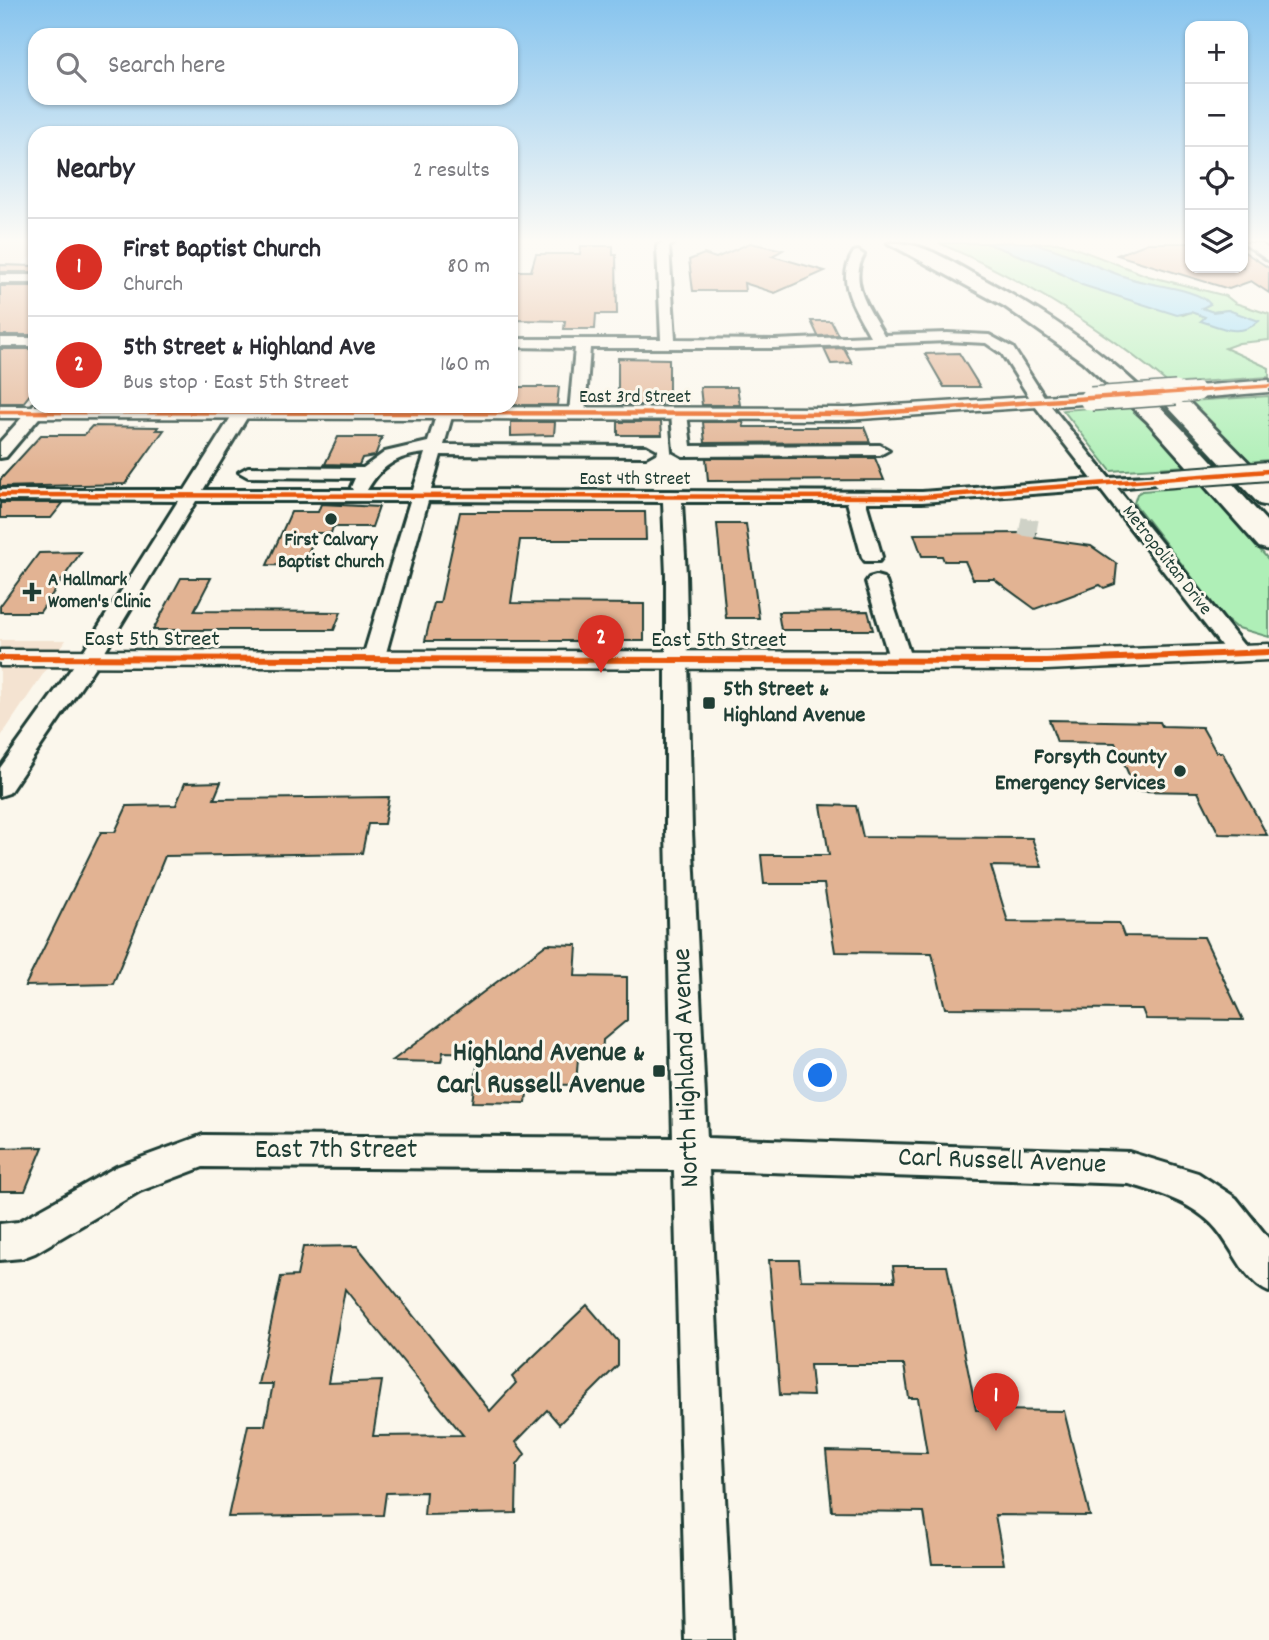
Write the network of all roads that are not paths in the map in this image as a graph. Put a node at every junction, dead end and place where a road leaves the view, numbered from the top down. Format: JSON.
{"nodes":[{"id":1,"x":667,"y":320,"type":"edge"},
{"id":2,"x":869,"y":320,"type":"edge"},
{"id":3,"x":1035,"y":320,"type":"edge"},
{"id":4,"x":1066,"y":320,"type":"edge"},
{"id":5,"x":879,"y":340,"type":"junction"},
{"id":6,"x":0,"y":342,"type":"edge"},
{"id":7,"x":28,"y":342,"type":"edge"},
{"id":8,"x":518,"y":343,"type":"edge"},
{"id":9,"x":583,"y":344,"type":"junction"},
{"id":10,"x":668,"y":344,"type":"junction"},
{"id":11,"x":1269,"y":386,"type":"edge"},
{"id":12,"x":1041,"y":403,"type":"junction"},
{"id":13,"x":28,"y":410,"type":"edge"},
{"id":14,"x":0,"y":412,"type":"edge"},
{"id":15,"x":518,"y":412,"type":"edge"},
{"id":16,"x":35,"y":413,"type":"edge"},
{"id":17,"x":242,"y":413,"type":"edge"},
{"id":18,"x":445,"y":413,"type":"edge"},
{"id":19,"x":577,"y":413,"type":"junction"},
{"id":20,"x":679,"y":414,"type":"junction"},
{"id":21,"x":435,"y":449,"type":"junction"},
{"id":22,"x":485,"y":450,"type":"junction"},
{"id":23,"x":880,"y":450,"type":"dead end"},
{"id":24,"x":603,"y":451,"type":"junction"},
{"id":25,"x":646,"y":451,"type":"dead end"},
{"id":26,"x":0,"y":453,"type":"edge"},
{"id":27,"x":482,"y":468,"type":"dead end"},
{"id":28,"x":522,"y":468,"type":"dead end"},
{"id":29,"x":1269,"y":471,"type":"edge"},
{"id":30,"x":248,"y":472,"type":"dead end"},
{"id":31,"x":365,"y":473,"type":"junction"},
{"id":32,"x":1161,"y":479,"type":"joint"},
{"id":33,"x":1104,"y":483,"type":"junction"},
{"id":34,"x":191,"y":494,"type":"junction"},
{"id":35,"x":358,"y":494,"type":"junction"},
{"id":36,"x":0,"y":495,"type":"edge"},
{"id":37,"x":423,"y":495,"type":"junction"},
{"id":38,"x":672,"y":496,"type":"junction"},
{"id":39,"x":855,"y":497,"type":"junction"},
{"id":40,"x":1269,"y":498,"type":"edge"},
{"id":41,"x":1269,"y":541,"type":"edge"},
{"id":42,"x":872,"y":557,"type":"dead end"},
{"id":43,"x":876,"y":582,"type":"dead end"},
{"id":44,"x":1269,"y":652,"type":"edge"},
{"id":45,"x":1238,"y":653,"type":"junction"},
{"id":46,"x":0,"y":658,"type":"edge"},
{"id":47,"x":89,"y":659,"type":"junction"},
{"id":48,"x":373,"y":660,"type":"junction"},
{"id":49,"x":675,"y":660,"type":"junction"},
{"id":50,"x":901,"y":661,"type":"junction"},
{"id":51,"x":0,"y":787,"type":"edge"},
{"id":52,"x":692,"y":1154,"type":"junction"},
{"id":53,"x":0,"y":1242,"type":"edge"},
{"id":54,"x":1269,"y":1273,"type":"edge"},
{"id":55,"x":709,"y":1640,"type":"edge"}],
"edges":[{"from":1,"to":10,"type":"street"},
{"from":2,"to":5,"type":"street"},
{"from":3,"to":41,"type":"highway"},
{"from":4,"to":40,"type":"highway"},
{"from":5,"to":10,"type":"street"},
{"from":5,"to":12,"type":"street","name":"Metropolitan Drive"},
{"from":6,"to":7,"type":"street"},
{"from":8,"to":9,"type":"street"},
{"from":9,"to":10,"type":"street"},
{"from":9,"to":19,"type":"street"},
{"from":11,"to":12,"type":"main road","name":"East 3rd Street","bridge":true},
{"from":12,"to":20,"type":"main road","name":"East 3rd Street"},
{"from":12,"to":33,"type":"street","name":"Metropolitan Drive"},
{"from":13,"to":14,"type":"main road","name":"East 3rd Street"},
{"from":15,"to":19,"type":"main road","name":"East 3rd Street"},
{"from":16,"to":26,"type":"street"},
{"from":17,"to":34,"type":"street"},
{"from":18,"to":21,"type":"street"},
{"from":19,"to":20,"type":"main road","name":"East 3rd Street"},
{"from":20,"to":23,"type":"street"},
{"from":21,"to":22,"type":"street"},
{"from":21,"to":31,"type":"street"},
{"from":21,"to":37,"type":"street"},
{"from":22,"to":24,"type":"street"},
{"from":22,"to":27,"type":"street"},
{"from":24,"to":25,"type":"street"},
{"from":24,"to":28,"type":"street"},
{"from":29,"to":32,"type":"street","name":"East 4th Street","bridge":true},
{"from":30,"to":31,"type":"street"},
{"from":31,"to":35,"type":"street"},
{"from":32,"to":33,"type":"street","name":"East 4th Street"},
{"from":33,"to":39,"type":"street","name":"East 4th Street"},
{"from":33,"to":45,"type":"street","name":"Metropolitan Drive"},
{"from":34,"to":35,"type":"street","name":"East 4th Street"},
{"from":34,"to":36,"type":"street","name":"East 4th Street"},
{"from":34,"to":47,"type":"street"},
{"from":35,"to":37,"type":"street","name":"East 4th Street"},
{"from":37,"to":38,"type":"street","name":"East 4th Street"},
{"from":37,"to":48,"type":"street"},
{"from":38,"to":39,"type":"street","name":"East 4th Street"},
{"from":38,"to":49,"type":"street","name":"North Highland Avenue"},
{"from":39,"to":42,"type":"street"},
{"from":43,"to":50,"type":"street"},
{"from":44,"to":45,"type":"main road","name":"East 5th Street"},
{"from":45,"to":50,"type":"main road","name":"East 5th Street"},
{"from":46,"to":47,"type":"main road","name":"East 5th Street"},
{"from":47,"to":48,"type":"main road","name":"East 5th Street"},
{"from":47,"to":51,"type":"street"},
{"from":48,"to":49,"type":"main road","name":"East 5th Street"},
{"from":49,"to":50,"type":"main road","name":"East 5th Street"},
{"from":49,"to":52,"type":"street","name":"North Highland Avenue"},
{"from":52,"to":53,"type":"street","name":"East 7th Street"},
{"from":52,"to":54,"type":"street","name":"Carl Russell Avenue"},
{"from":52,"to":55,"type":"street","name":"North Highland Avenue"}]}
